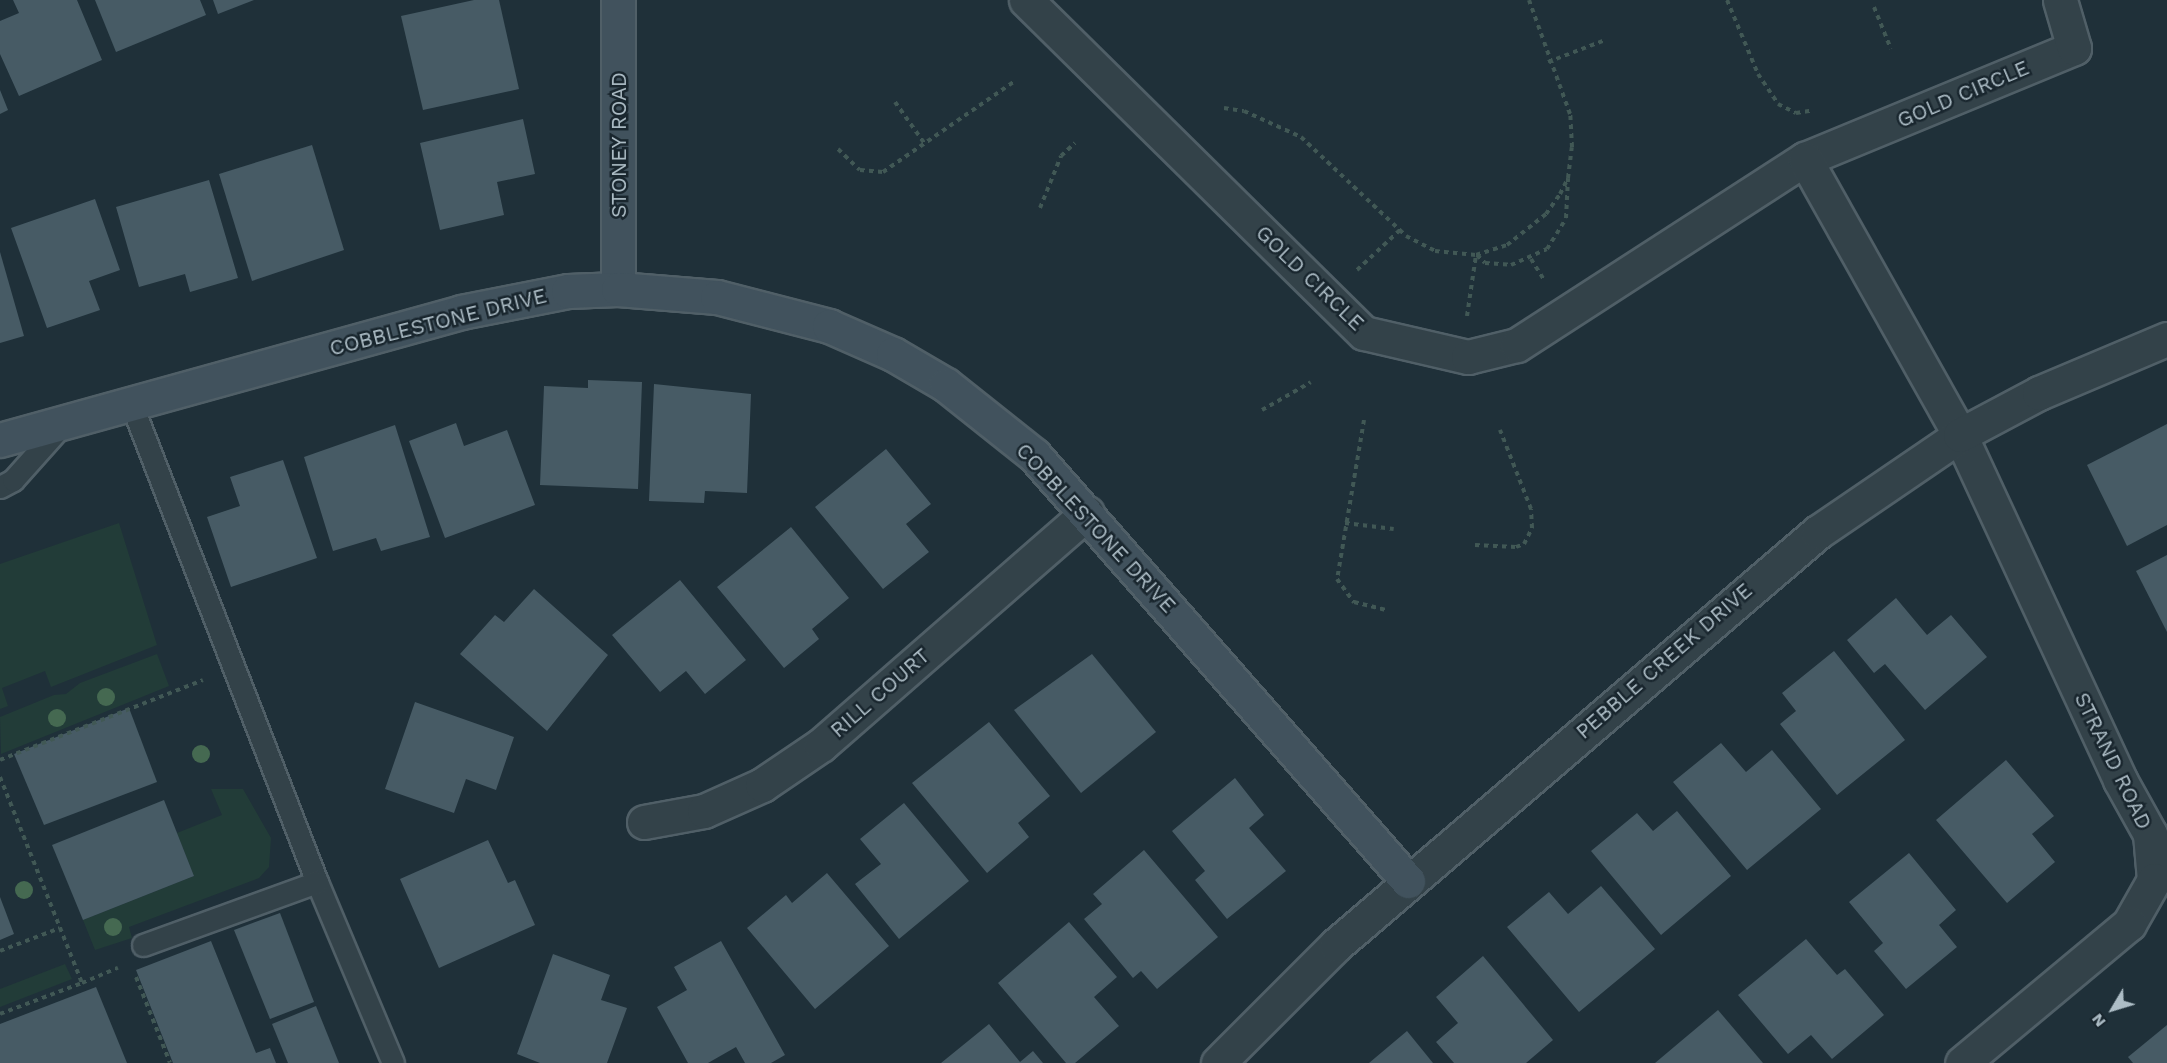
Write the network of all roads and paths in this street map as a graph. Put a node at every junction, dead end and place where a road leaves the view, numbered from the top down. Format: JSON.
{"nodes":[{"id":1,"x":618,"y":0,"type":"edge"},
{"id":2,"x":1026,"y":0,"type":"edge"},
{"id":3,"x":1529,"y":0,"type":"edge"},
{"id":4,"x":1727,"y":0,"type":"edge"},
{"id":5,"x":2060,"y":0,"type":"edge"},
{"id":6,"x":1874,"y":8,"type":"dead end"},
{"id":7,"x":1605,"y":40,"type":"dead end"},
{"id":8,"x":1891,"y":49,"type":"dead end"},
{"id":9,"x":1548,"y":62,"type":"junction"},
{"id":10,"x":1015,"y":81,"type":"dead end"},
{"id":11,"x":895,"y":102,"type":"dead end"},
{"id":12,"x":1224,"y":108,"type":"dead end"},
{"id":13,"x":1819,"y":118,"type":"dead end"},
{"id":14,"x":1075,"y":143,"type":"dead end"},
{"id":15,"x":925,"y":144,"type":"junction"},
{"id":16,"x":838,"y":149,"type":"dead end"},
{"id":17,"x":1805,"y":159,"type":"junction"},
{"id":18,"x":1568,"y":178,"type":"junction"},
{"id":19,"x":1040,"y":208,"type":"dead end"},
{"id":20,"x":1400,"y":231,"type":"junction"},
{"id":21,"x":1476,"y":255,"type":"junction"},
{"id":22,"x":618,"y":289,"type":"junction"},
{"id":23,"x":1328,"y":297,"type":"junction"},
{"id":24,"x":2167,"y":339,"type":"edge"},
{"id":25,"x":1461,"y":356,"type":"junction"},
{"id":26,"x":1311,"y":382,"type":"dead end"},
{"id":27,"x":131,"y":403,"type":"junction"},
{"id":28,"x":1262,"y":410,"type":"dead end"},
{"id":29,"x":1364,"y":420,"type":"dead end"},
{"id":30,"x":65,"y":422,"type":"junction"},
{"id":31,"x":1500,"y":430,"type":"dead end"},
{"id":32,"x":1960,"y":435,"type":"junction"},
{"id":33,"x":0,"y":440,"type":"edge"},
{"id":34,"x":0,"y":487,"type":"edge"},
{"id":35,"x":1087,"y":513,"type":"junction"},
{"id":36,"x":1345,"y":524,"type":"junction"},
{"id":37,"x":1394,"y":529,"type":"dead end"},
{"id":38,"x":1475,"y":545,"type":"dead end"},
{"id":39,"x":1387,"y":610,"type":"dead end"},
{"id":40,"x":234,"y":668,"type":"junction"},
{"id":41,"x":0,"y":759,"type":"edge"},
{"id":42,"x":0,"y":777,"type":"edge"},
{"id":43,"x":644,"y":822,"type":"dead end"},
{"id":44,"x":1408,"y":881,"type":"junction"},
{"id":45,"x":317,"y":882,"type":"junction"},
{"id":46,"x":60,"y":928,"type":"junction"},
{"id":47,"x":143,"y":945,"type":"dead end"},
{"id":48,"x":0,"y":951,"type":"edge"},
{"id":49,"x":121,"y":967,"type":"dead end"},
{"id":50,"x":135,"y":974,"type":"dead end"},
{"id":51,"x":82,"y":983,"type":"junction"},
{"id":52,"x":0,"y":1014,"type":"edge"},
{"id":53,"x":170,"y":1063,"type":"edge"},
{"id":54,"x":393,"y":1063,"type":"edge"},
{"id":55,"x":1218,"y":1063,"type":"edge"},
{"id":56,"x":1962,"y":1063,"type":"edge"}],
"edges":[{"from":1,"to":22,"type":"street","name":"STONEY ROAD"},
{"from":2,"to":23,"type":"street","name":"GOLD CIRCLE"},
{"from":3,"to":9,"type":"path"},
{"from":4,"to":13,"type":"path"},
{"from":5,"to":17,"type":"street","name":"GOLD CIRCLE"},
{"from":6,"to":8,"type":"path"},
{"from":7,"to":9,"type":"path"},
{"from":9,"to":18,"type":"path"},
{"from":10,"to":15,"type":"path"},
{"from":11,"to":15,"type":"path"},
{"from":12,"to":20,"type":"path"},
{"from":14,"to":19,"type":"path"},
{"from":15,"to":16,"type":"path"},
{"from":17,"to":25,"type":"street","name":"GOLD CIRCLE"},
{"from":17,"to":32,"type":"street"},
{"from":18,"to":21,"type":"path"},
{"from":18,"to":21,"type":"path"},
{"from":20,"to":21,"type":"path"},
{"from":20,"to":23,"type":"path"},
{"from":21,"to":25,"type":"path"},
{"from":22,"to":27,"type":"street","name":"COBBLESTONE DRIVE"},
{"from":22,"to":35,"type":"street","name":"COBBLESTONE DRIVE"},
{"from":23,"to":25,"type":"street","name":"GOLD CIRCLE"},
{"from":24,"to":32,"type":"street","name":"PEBBLE CREEK DRIVE"},
{"from":26,"to":28,"type":"path"},
{"from":27,"to":30,"type":"street","name":"COBBLESTONE DRIVE"},
{"from":27,"to":40,"type":"lane"},
{"from":29,"to":36,"type":"path"},
{"from":30,"to":33,"type":"street","name":"COBBLESTONE DRIVE"},
{"from":30,"to":34,"type":"lane"},
{"from":31,"to":38,"type":"path"},
{"from":32,"to":44,"type":"street","name":"PEBBLE CREEK DRIVE"},
{"from":32,"to":56,"type":"street","name":"STRAND ROAD"},
{"from":35,"to":43,"type":"street","name":"RILL COURT"},
{"from":35,"to":44,"type":"street","name":"COBBLESTONE DRIVE"},
{"from":36,"to":37,"type":"path"},
{"from":36,"to":39,"type":"path"},
{"from":40,"to":41,"type":"path"},
{"from":40,"to":45,"type":"lane"},
{"from":42,"to":46,"type":"path"},
{"from":44,"to":55,"type":"street","name":"PEBBLE CREEK DRIVE"},
{"from":45,"to":47,"type":"lane"},
{"from":45,"to":54,"type":"lane"},
{"from":46,"to":48,"type":"path"},
{"from":46,"to":51,"type":"path"},
{"from":49,"to":51,"type":"path"},
{"from":50,"to":53,"type":"path"},
{"from":51,"to":52,"type":"path"}]}
